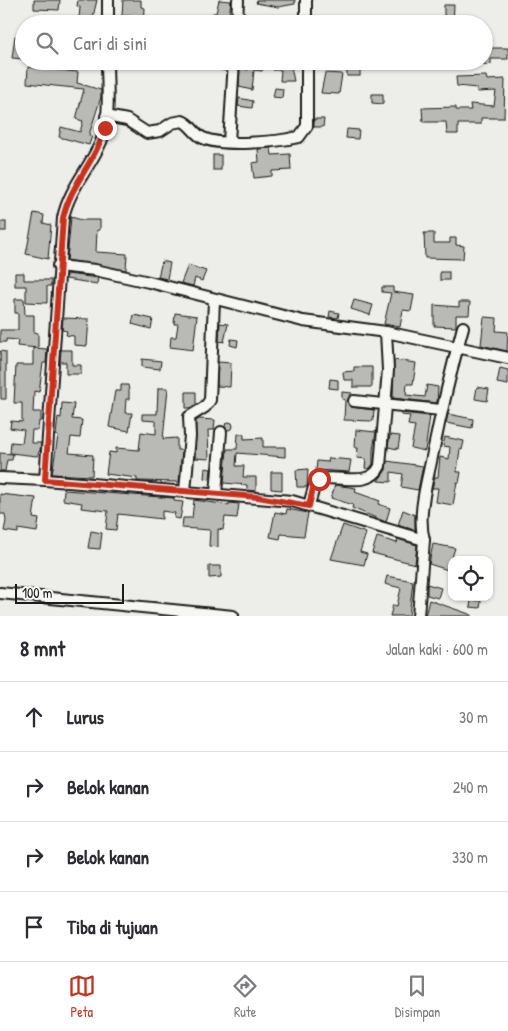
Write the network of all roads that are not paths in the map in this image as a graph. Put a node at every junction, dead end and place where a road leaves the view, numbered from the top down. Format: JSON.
{"nodes":[{"id":1,"x":108,"y":0,"type":"edge"},
{"id":2,"x":238,"y":0,"type":"edge"},
{"id":3,"x":306,"y":0,"type":"edge"},
{"id":4,"x":108,"y":15,"type":"edge"},
{"id":5,"x":237,"y":15,"type":"edge"},
{"id":6,"x":306,"y":15,"type":"edge"},
{"id":7,"x":107,"y":70,"type":"edge"},
{"id":8,"x":233,"y":70,"type":"edge"},
{"id":9,"x":307,"y":70,"type":"edge"},
{"id":10,"x":106,"y":116,"type":"junction"},
{"id":11,"x":229,"y":142,"type":"junction"},
{"id":12,"x":58,"y":266,"type":"junction"},
{"id":13,"x":214,"y":300,"type":"junction"},
{"id":14,"x":463,"y":327,"type":"dead end"},
{"id":15,"x":386,"y":336,"type":"junction"},
{"id":16,"x":457,"y":347,"type":"junction"},
{"id":17,"x":508,"y":358,"type":"edge"},
{"id":18,"x":354,"y":401,"type":"dead end"},
{"id":19,"x":384,"y":404,"type":"junction"},
{"id":20,"x":441,"y":410,"type":"junction"},
{"id":21,"x":221,"y":432,"type":"dead end"},
{"id":22,"x":0,"y":478,"type":"edge"},
{"id":23,"x":45,"y":480,"type":"junction"},
{"id":24,"x":185,"y":492,"type":"junction"},
{"id":25,"x":216,"y":494,"type":"junction"},
{"id":26,"x":309,"y":506,"type":"junction"},
{"id":27,"x":424,"y":540,"type":"junction"},
{"id":28,"x":0,"y":593,"type":"edge"},
{"id":29,"x":233,"y":616,"type":"edge"},
{"id":30,"x":418,"y":616,"type":"edge"}],
"edges":[{"from":1,"to":4,"type":"street"},
{"from":2,"to":5,"type":"street"},
{"from":3,"to":6,"type":"street"},
{"from":7,"to":10,"type":"street"},
{"from":8,"to":11,"type":"street"},
{"from":9,"to":11,"type":"street"},
{"from":10,"to":11,"type":"street"},
{"from":10,"to":12,"type":"street"},
{"from":12,"to":13,"type":"street"},
{"from":12,"to":23,"type":"street"},
{"from":13,"to":15,"type":"street"},
{"from":13,"to":24,"type":"street"},
{"from":14,"to":16,"type":"street"},
{"from":15,"to":16,"type":"street"},
{"from":15,"to":19,"type":"street"},
{"from":16,"to":17,"type":"street"},
{"from":16,"to":20,"type":"street"},
{"from":18,"to":19,"type":"street"},
{"from":19,"to":20,"type":"street"},
{"from":19,"to":26,"type":"street"},
{"from":20,"to":27,"type":"street"},
{"from":21,"to":25,"type":"street"},
{"from":22,"to":23,"type":"street"},
{"from":23,"to":24,"type":"street"},
{"from":24,"to":25,"type":"street"},
{"from":25,"to":26,"type":"street"},
{"from":26,"to":27,"type":"street"},
{"from":27,"to":30,"type":"street"},
{"from":28,"to":29,"type":"street"}]}
